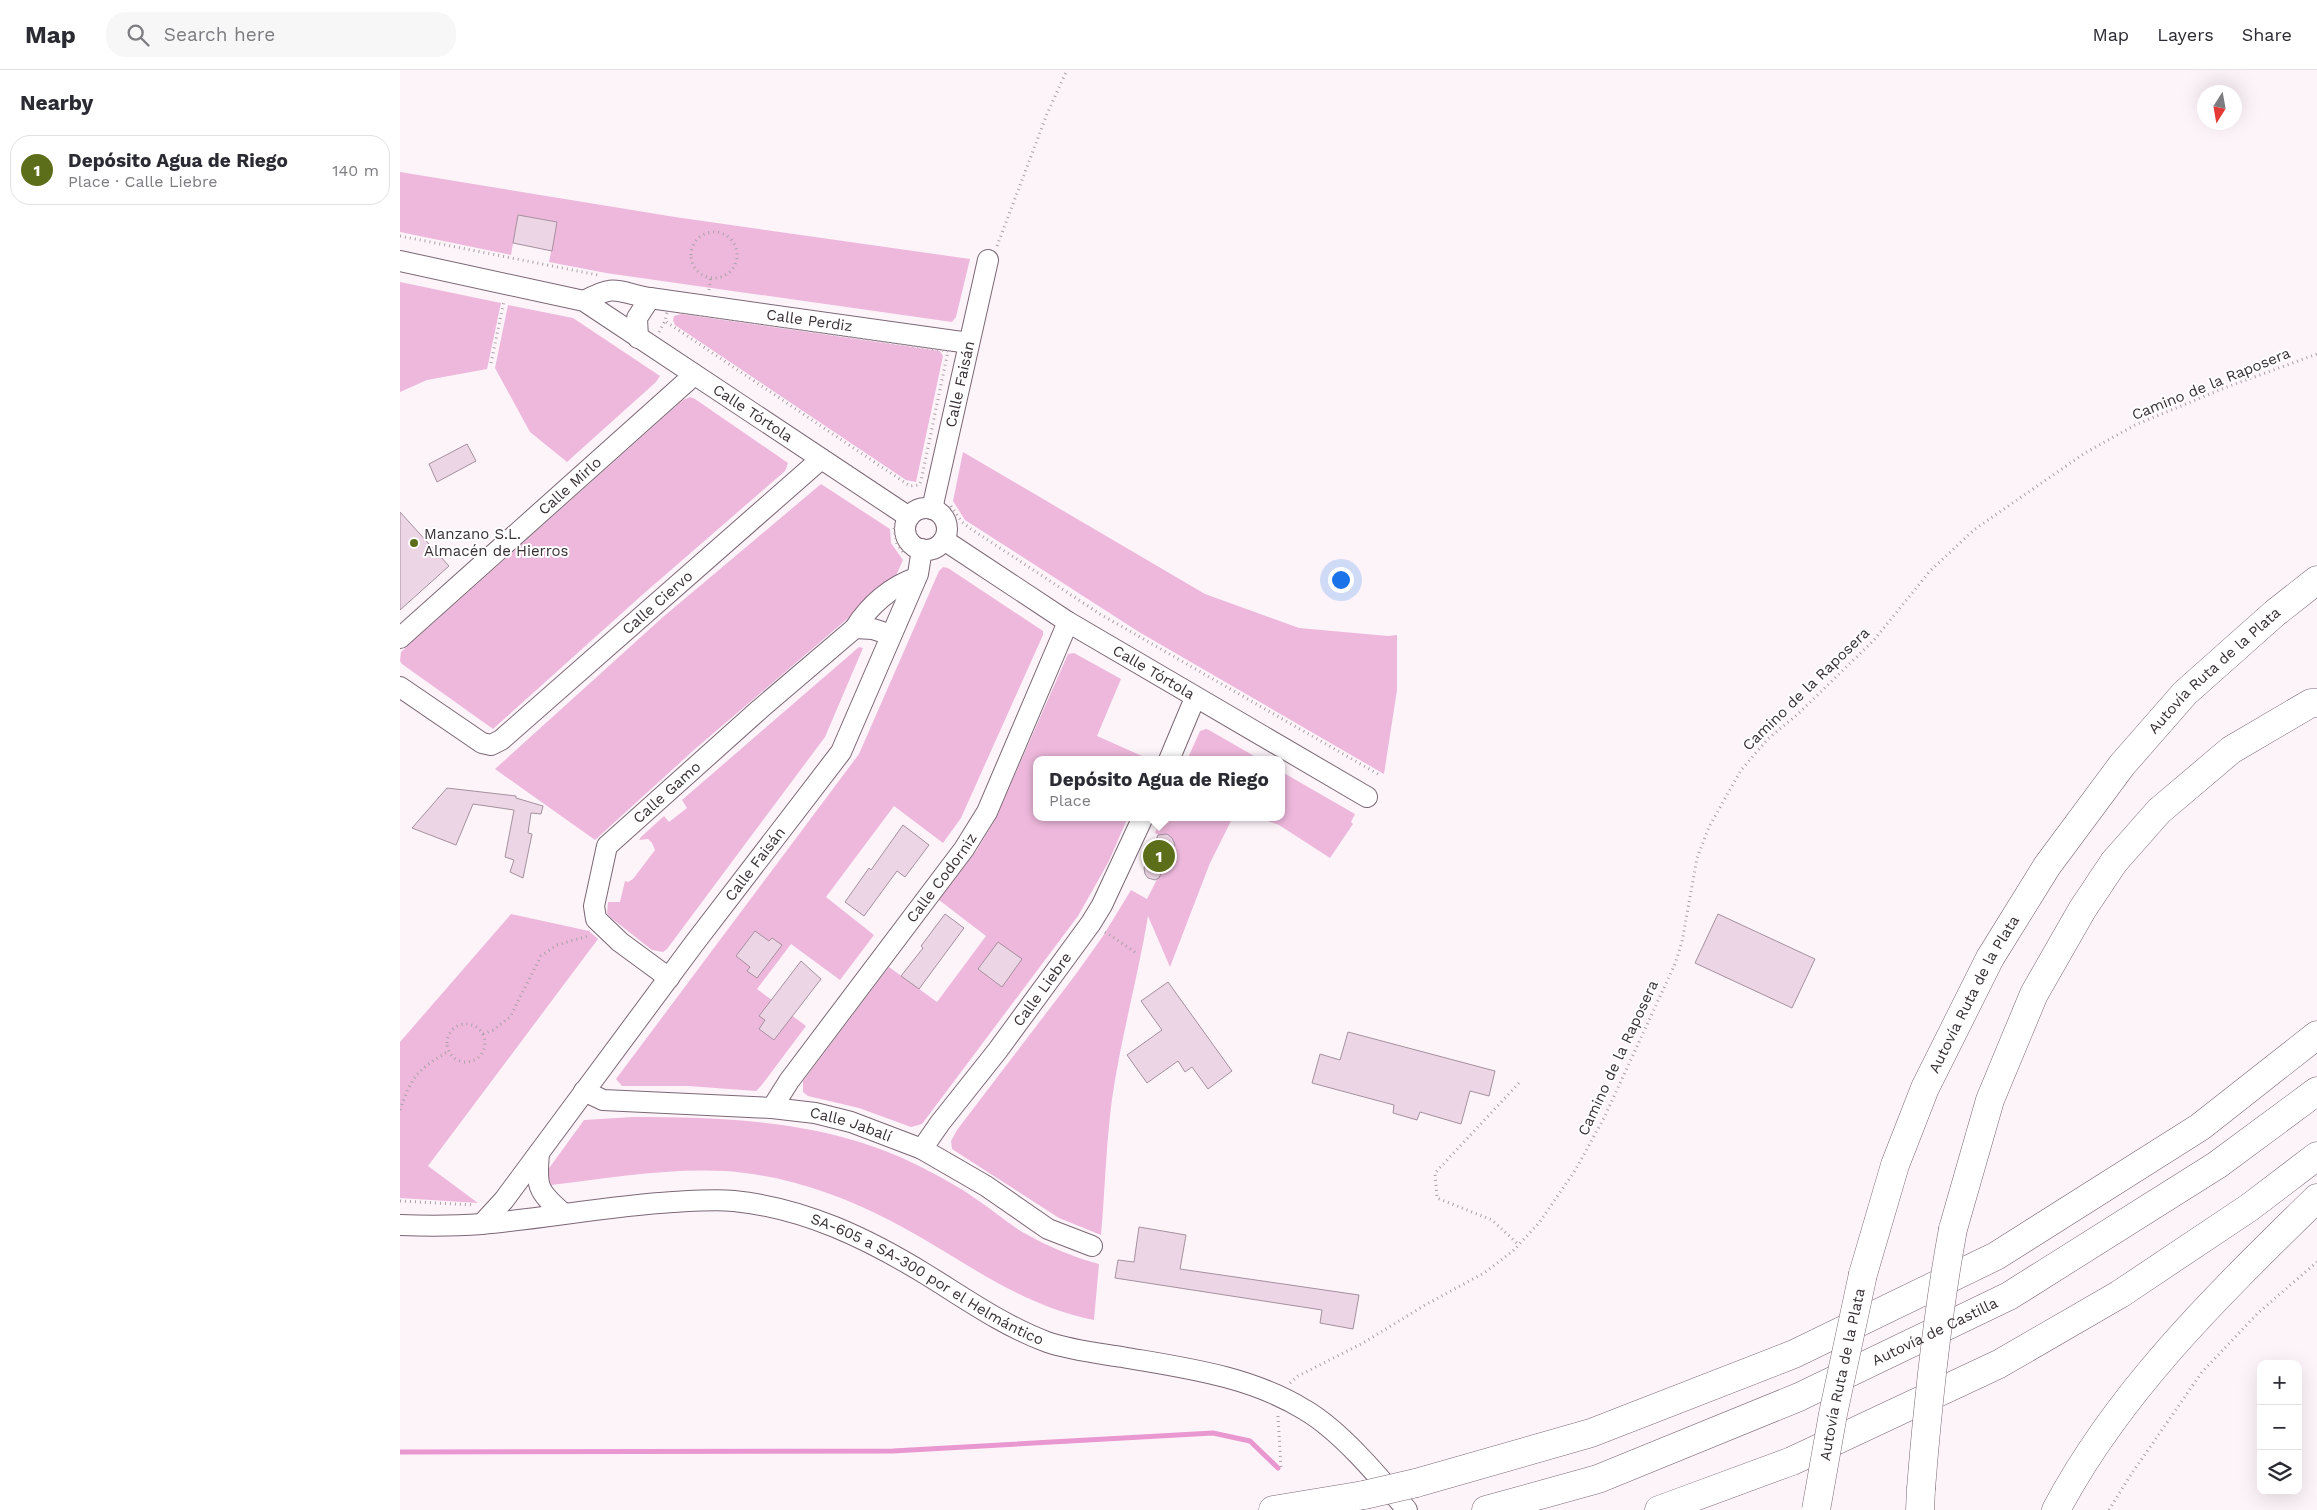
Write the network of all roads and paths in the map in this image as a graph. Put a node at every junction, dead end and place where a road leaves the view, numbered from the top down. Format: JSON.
{"nodes":[{"id":1,"x":1067,"y":70,"type":"edge"},
{"id":2,"x":400,"y":236,"type":"edge"},
{"id":3,"x":988,"y":260,"type":"joint"},
{"id":4,"x":400,"y":261,"type":"edge"},
{"id":5,"x":600,"y":275,"type":"dead end"},
{"id":6,"x":701,"y":275,"type":"joint"},
{"id":7,"x":700,"y":289,"type":"dead end"},
{"id":8,"x":718,"y":292,"type":"dead end"},
{"id":9,"x":641,"y":296,"type":"junction"},
{"id":10,"x":495,"y":299,"type":"dead end"},
{"id":11,"x":504,"y":300,"type":"junction"},
{"id":12,"x":513,"y":302,"type":"dead end"},
{"id":13,"x":591,"y":305,"type":"junction"},
{"id":14,"x":638,"y":338,"type":"junction"},
{"id":15,"x":969,"y":343,"type":"junction"},
{"id":16,"x":948,"y":351,"type":"joint"},
{"id":17,"x":2317,"y":354,"type":"edge"},
{"id":18,"x":491,"y":363,"type":"dead end"},
{"id":19,"x":694,"y":375,"type":"junction"},
{"id":20,"x":821,"y":459,"type":"junction"},
{"id":21,"x":939,"y":505,"type":"junction"},
{"id":22,"x":909,"y":516,"type":"junction"},
{"id":23,"x":886,"y":523,"type":"dead end"},
{"id":24,"x":944,"y":540,"type":"junction"},
{"id":25,"x":914,"y":554,"type":"junction"},
{"id":26,"x":916,"y":578,"type":"junction"},
{"id":27,"x":2317,"y":580,"type":"edge"},
{"id":28,"x":1068,"y":622,"type":"junction"},
{"id":29,"x":855,"y":628,"type":"junction"},
{"id":30,"x":891,"y":635,"type":"junction"},
{"id":31,"x":400,"y":638,"type":"edge"},
{"id":32,"x":400,"y":687,"type":"edge"},
{"id":33,"x":1195,"y":698,"type":"junction"},
{"id":34,"x":2317,"y":703,"type":"edge"},
{"id":35,"x":1170,"y":756,"type":"edge"},
{"id":36,"x":1378,"y":774,"type":"dead end"},
{"id":37,"x":1367,"y":797,"type":"dead end"},
{"id":38,"x":1142,"y":821,"type":"edge"},
{"id":39,"x":1108,"y":923,"type":"dead end"},
{"id":40,"x":596,"y":934,"type":"dead end"},
{"id":41,"x":1138,"y":954,"type":"dead end"},
{"id":42,"x":669,"y":978,"type":"junction"},
{"id":43,"x":483,"y":1034,"type":"junction"},
{"id":44,"x":2317,"y":1035,"type":"edge"},
{"id":45,"x":448,"y":1051,"type":"junction"},
{"id":46,"x":1519,"y":1084,"type":"dead end"},
{"id":47,"x":584,"y":1091,"type":"junction"},
{"id":48,"x":2317,"y":1091,"type":"edge"},
{"id":49,"x":772,"y":1108,"type":"junction"},
{"id":50,"x":400,"y":1110,"type":"edge"},
{"id":51,"x":922,"y":1149,"type":"junction"},
{"id":52,"x":539,"y":1152,"type":"junction"},
{"id":53,"x":2317,"y":1156,"type":"edge"},
{"id":54,"x":2317,"y":1198,"type":"edge"},
{"id":55,"x":400,"y":1201,"type":"edge"},
{"id":56,"x":563,"y":1213,"type":"junction"},
{"id":57,"x":488,"y":1218,"type":"junction"},
{"id":58,"x":400,"y":1225,"type":"edge"},
{"id":59,"x":1519,"y":1245,"type":"junction"},
{"id":60,"x":1092,"y":1246,"type":"dead end"},
{"id":61,"x":2317,"y":1262,"type":"edge"},
{"id":62,"x":1277,"y":1394,"type":"junction"},
{"id":63,"x":1281,"y":1468,"type":"dead end"},
{"id":64,"x":1921,"y":1499,"type":"edge"},
{"id":65,"x":1273,"y":1510,"type":"edge"},
{"id":66,"x":1406,"y":1510,"type":"edge"},
{"id":67,"x":1486,"y":1510,"type":"edge"},
{"id":68,"x":1659,"y":1510,"type":"edge"},
{"id":69,"x":1816,"y":1510,"type":"edge"},
{"id":70,"x":2056,"y":1510,"type":"edge"},
{"id":71,"x":2109,"y":1510,"type":"edge"}],
"edges":[{"from":1,"to":3,"type":"path"},
{"from":2,"to":5,"type":"path"},
{"from":3,"to":15,"type":"street","name":"Calle Faisán"},
{"from":4,"to":13,"type":"street"},
{"from":6,"to":6,"type":"path"},
{"from":7,"to":8,"type":"path"},
{"from":9,"to":13,"type":"street","name":"Calle Perdiz"},
{"from":9,"to":14,"type":"street"},
{"from":9,"to":15,"type":"street","name":"Calle Perdiz"},
{"from":10,"to":11,"type":"path"},
{"from":11,"to":12,"type":"path"},
{"from":11,"to":18,"type":"path"},
{"from":13,"to":14,"type":"street","name":"Calle Tórtola"},
{"from":14,"to":19,"type":"street","name":"Calle Tórtola"},
{"from":15,"to":21,"type":"street","name":"Calle Faisán"},
{"from":16,"to":16,"type":"path"},
{"from":17,"to":59,"type":"path","name":"Camino de la Raposera"},
{"from":19,"to":20,"type":"street","name":"Calle Tórtola"},
{"from":19,"to":31,"type":"street","name":"Calle Mirlo"},
{"from":20,"to":22,"type":"street","name":"Calle Tórtola"},
{"from":20,"to":32,"type":"street","name":"Calle Ciervo"},
{"from":21,"to":22,"type":"street"},
{"from":21,"to":24,"type":"street"},
{"from":21,"to":36,"type":"path"},
{"from":22,"to":25,"type":"street"},
{"from":23,"to":25,"type":"path"},
{"from":24,"to":25,"type":"street"},
{"from":24,"to":28,"type":"street","name":"Calle Tórtola"},
{"from":25,"to":26,"type":"street","name":"Calle Faisán"},
{"from":26,"to":29,"type":"street","name":"Calle Gamo"},
{"from":26,"to":30,"type":"street","name":"Calle Faisán"},
{"from":27,"to":69,"type":"highway","name":"Autovía Ruta de la Plata","bridge":true},
{"from":28,"to":33,"type":"street","name":"Calle Tórtola"},
{"from":28,"to":49,"type":"street","name":"Calle Codorniz"},
{"from":29,"to":30,"type":"street"},
{"from":29,"to":42,"type":"street","name":"Calle Gamo"},
{"from":30,"to":42,"type":"street","name":"Calle Faisán"},
{"from":33,"to":35,"type":"street"},
{"from":33,"to":37,"type":"street","name":"Calle Tórtola"},
{"from":34,"to":64,"type":"highway","bridge":true},
{"from":38,"to":51,"type":"street","name":"Calle Liebre"},
{"from":39,"to":41,"type":"path"},
{"from":40,"to":43,"type":"path"},
{"from":42,"to":47,"type":"street","name":"Calle Faisán"},
{"from":43,"to":45,"type":"path"},
{"from":43,"to":45,"type":"path"},
{"from":44,"to":65,"type":"highway","bridge":true},
{"from":45,"to":50,"type":"path"},
{"from":46,"to":59,"type":"path"},
{"from":47,"to":49,"type":"street","name":"Calle Jabalí"},
{"from":47,"to":52,"type":"street","name":"Calle Faisán"},
{"from":48,"to":67,"type":"highway","name":"Autovía de Castilla"},
{"from":49,"to":51,"type":"street","name":"Calle Jabalí"},
{"from":51,"to":60,"type":"street","name":"Calle Jabalí"},
{"from":52,"to":56,"type":"street","name":"Calle Faisán"},
{"from":52,"to":57,"type":"street","name":"Calle Faisán"},
{"from":53,"to":68,"type":"highway"},
{"from":54,"to":70,"type":"highway"},
{"from":55,"to":57,"type":"path"},
{"from":56,"to":57,"type":"street","name":"SA-605 a SA-300 por el Helmántico"},
{"from":56,"to":62,"type":"street","name":"SA-605 a SA-300 por el Helmántico"},
{"from":57,"to":58,"type":"street","name":"SA-605 a SA-300 por el Helmántico"},
{"from":59,"to":62,"type":"path","name":"Camino de la Raposera"},
{"from":61,"to":71,"type":"path"},
{"from":62,"to":63,"type":"path"},
{"from":62,"to":66,"type":"street","name":"SA-605 a SA-300 por el Helmántico"}]}
